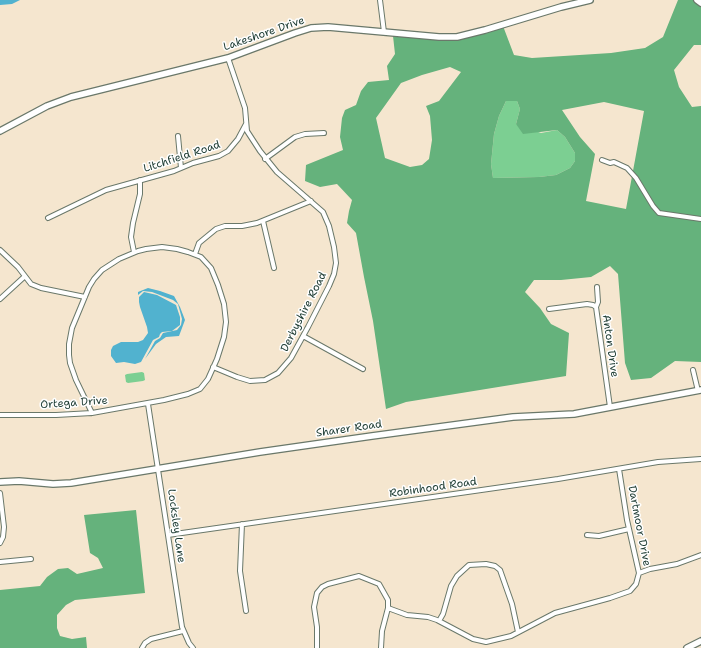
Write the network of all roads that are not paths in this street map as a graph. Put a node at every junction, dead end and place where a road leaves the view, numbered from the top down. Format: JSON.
{"nodes":[{"id":1,"x":380,"y":0,"type":"edge"},
{"id":2,"x":590,"y":0,"type":"edge"},
{"id":3,"x":697,"y":0,"type":"edge"},
{"id":4,"x":701,"y":3,"type":"edge"},
{"id":5,"x":384,"y":32,"type":"junction"},
{"id":6,"x":228,"y":58,"type":"junction"},
{"id":7,"x":246,"y":123,"type":"junction"},
{"id":8,"x":0,"y":131,"type":"edge"},
{"id":9,"x":324,"y":133,"type":"dead end"},
{"id":10,"x":178,"y":136,"type":"dead end"},
{"id":11,"x":265,"y":159,"type":"junction"},
{"id":12,"x":602,"y":160,"type":"dead end"},
{"id":13,"x":181,"y":168,"type":"junction"},
{"id":14,"x":140,"y":180,"type":"junction"},
{"id":15,"x":311,"y":201,"type":"junction"},
{"id":16,"x":48,"y":218,"type":"dead end"},
{"id":17,"x":701,"y":219,"type":"edge"},
{"id":18,"x":263,"y":221,"type":"junction"},
{"id":19,"x":0,"y":250,"type":"edge"},
{"id":20,"x":134,"y":252,"type":"junction"},
{"id":21,"x":195,"y":254,"type":"junction"},
{"id":22,"x":274,"y":268,"type":"dead end"},
{"id":23,"x":24,"y":276,"type":"junction"},
{"id":24,"x":597,"y":287,"type":"dead end"},
{"id":25,"x":85,"y":297,"type":"junction"},
{"id":26,"x":0,"y":299,"type":"edge"},
{"id":27,"x":596,"y":307,"type":"junction"},
{"id":28,"x":549,"y":309,"type":"dead end"},
{"id":29,"x":303,"y":336,"type":"junction"},
{"id":30,"x":213,"y":367,"type":"junction"},
{"id":31,"x":364,"y":369,"type":"dead end"},
{"id":32,"x":693,"y":370,"type":"dead end"},
{"id":33,"x":699,"y":391,"type":"edge"},
{"id":34,"x":148,"y":404,"type":"junction"},
{"id":35,"x":610,"y":407,"type":"junction"},
{"id":36,"x":92,"y":413,"type":"junction"},
{"id":37,"x":0,"y":415,"type":"edge"},
{"id":38,"x":701,"y":459,"type":"edge"},
{"id":39,"x":158,"y":468,"type":"junction"},
{"id":40,"x":619,"y":469,"type":"junction"},
{"id":41,"x":0,"y":482,"type":"edge"},
{"id":42,"x":0,"y":493,"type":"edge"},
{"id":43,"x":242,"y":524,"type":"junction"},
{"id":44,"x":629,"y":529,"type":"junction"},
{"id":45,"x":168,"y":535,"type":"junction"},
{"id":46,"x":587,"y":535,"type":"dead end"},
{"id":47,"x":0,"y":543,"type":"edge"},
{"id":48,"x":701,"y":555,"type":"edge"},
{"id":49,"x":31,"y":559,"type":"dead end"},
{"id":50,"x":0,"y":562,"type":"edge"},
{"id":51,"x":640,"y":573,"type":"junction"},
{"id":52,"x":388,"y":608,"type":"junction"},
{"id":53,"x":246,"y":612,"type":"dead end"},
{"id":54,"x":439,"y":621,"type":"junction"},
{"id":55,"x":183,"y":631,"type":"junction"},
{"id":56,"x":518,"y":632,"type":"junction"},
{"id":57,"x":701,"y":641,"type":"edge"},
{"id":58,"x":142,"y":648,"type":"edge"},
{"id":59,"x":193,"y":648,"type":"edge"},
{"id":60,"x":317,"y":648,"type":"edge"},
{"id":61,"x":381,"y":648,"type":"edge"},
{"id":62,"x":687,"y":648,"type":"edge"}],
"edges":[{"from":1,"to":5,"type":"street"},
{"from":2,"to":5,"type":"street","name":"Lakeshore Drive"},
{"from":3,"to":4,"type":"street"},
{"from":5,"to":6,"type":"street","name":"Lakeshore Drive"},
{"from":6,"to":7,"type":"street"},
{"from":6,"to":8,"type":"street","name":"Lakeshore Drive"},
{"from":7,"to":11,"type":"street","name":"Derbyshire Road"},
{"from":7,"to":13,"type":"street","name":"Litchfield Road"},
{"from":9,"to":11,"type":"street"},
{"from":10,"to":13,"type":"street"},
{"from":11,"to":15,"type":"street","name":"Derbyshire Road"},
{"from":12,"to":17,"type":"street"},
{"from":13,"to":14,"type":"street","name":"Litchfield Road"},
{"from":14,"to":16,"type":"street","name":"Litchfield Road"},
{"from":14,"to":20,"type":"street"},
{"from":15,"to":18,"type":"street"},
{"from":15,"to":29,"type":"street","name":"Derbyshire Road"},
{"from":18,"to":21,"type":"street"},
{"from":18,"to":22,"type":"street"},
{"from":19,"to":23,"type":"street"},
{"from":20,"to":21,"type":"street"},
{"from":20,"to":25,"type":"street"},
{"from":21,"to":30,"type":"street","name":"Ortega Drive"},
{"from":23,"to":25,"type":"street"},
{"from":23,"to":26,"type":"street"},
{"from":24,"to":27,"type":"street","name":"Anton Drive"},
{"from":25,"to":36,"type":"street"},
{"from":27,"to":28,"type":"street"},
{"from":27,"to":35,"type":"street","name":"Anton Drive"},
{"from":29,"to":30,"type":"street","name":"Derbyshire Road"},
{"from":29,"to":31,"type":"street"},
{"from":30,"to":34,"type":"street","name":"Ortega Drive"},
{"from":32,"to":33,"type":"street"},
{"from":33,"to":35,"type":"street","name":"Sharer Road"},
{"from":34,"to":36,"type":"street","name":"Ortega Drive"},
{"from":34,"to":39,"type":"street","name":"Locksley Lane"},
{"from":35,"to":39,"type":"street","name":"Sharer Road"},
{"from":36,"to":37,"type":"street","name":"Ortega Drive"},
{"from":38,"to":40,"type":"street","name":"Robinhood Road"},
{"from":39,"to":41,"type":"street","name":"Sharer Road"},
{"from":39,"to":45,"type":"street","name":"Locksley Lane"},
{"from":40,"to":43,"type":"street","name":"Robinhood Road"},
{"from":40,"to":44,"type":"street","name":"Dartmoor Drive"},
{"from":42,"to":47,"type":"street"},
{"from":43,"to":45,"type":"street","name":"Robinhood Road"},
{"from":43,"to":53,"type":"street"},
{"from":44,"to":46,"type":"street"},
{"from":44,"to":51,"type":"street","name":"Dartmoor Drive"},
{"from":45,"to":55,"type":"street","name":"Locksley Lane"},
{"from":48,"to":51,"type":"street"},
{"from":49,"to":50,"type":"street"},
{"from":51,"to":56,"type":"street","name":"Dartmoor Drive"},
{"from":52,"to":54,"type":"street","name":"Dartmoor Drive"},
{"from":52,"to":60,"type":"street"},
{"from":52,"to":61,"type":"street"},
{"from":54,"to":56,"type":"street","name":"Dartmoor Drive"},
{"from":54,"to":56,"type":"street"},
{"from":55,"to":58,"type":"street"},
{"from":55,"to":59,"type":"street","name":"Locksley Lane"},
{"from":57,"to":62,"type":"street"}]}
